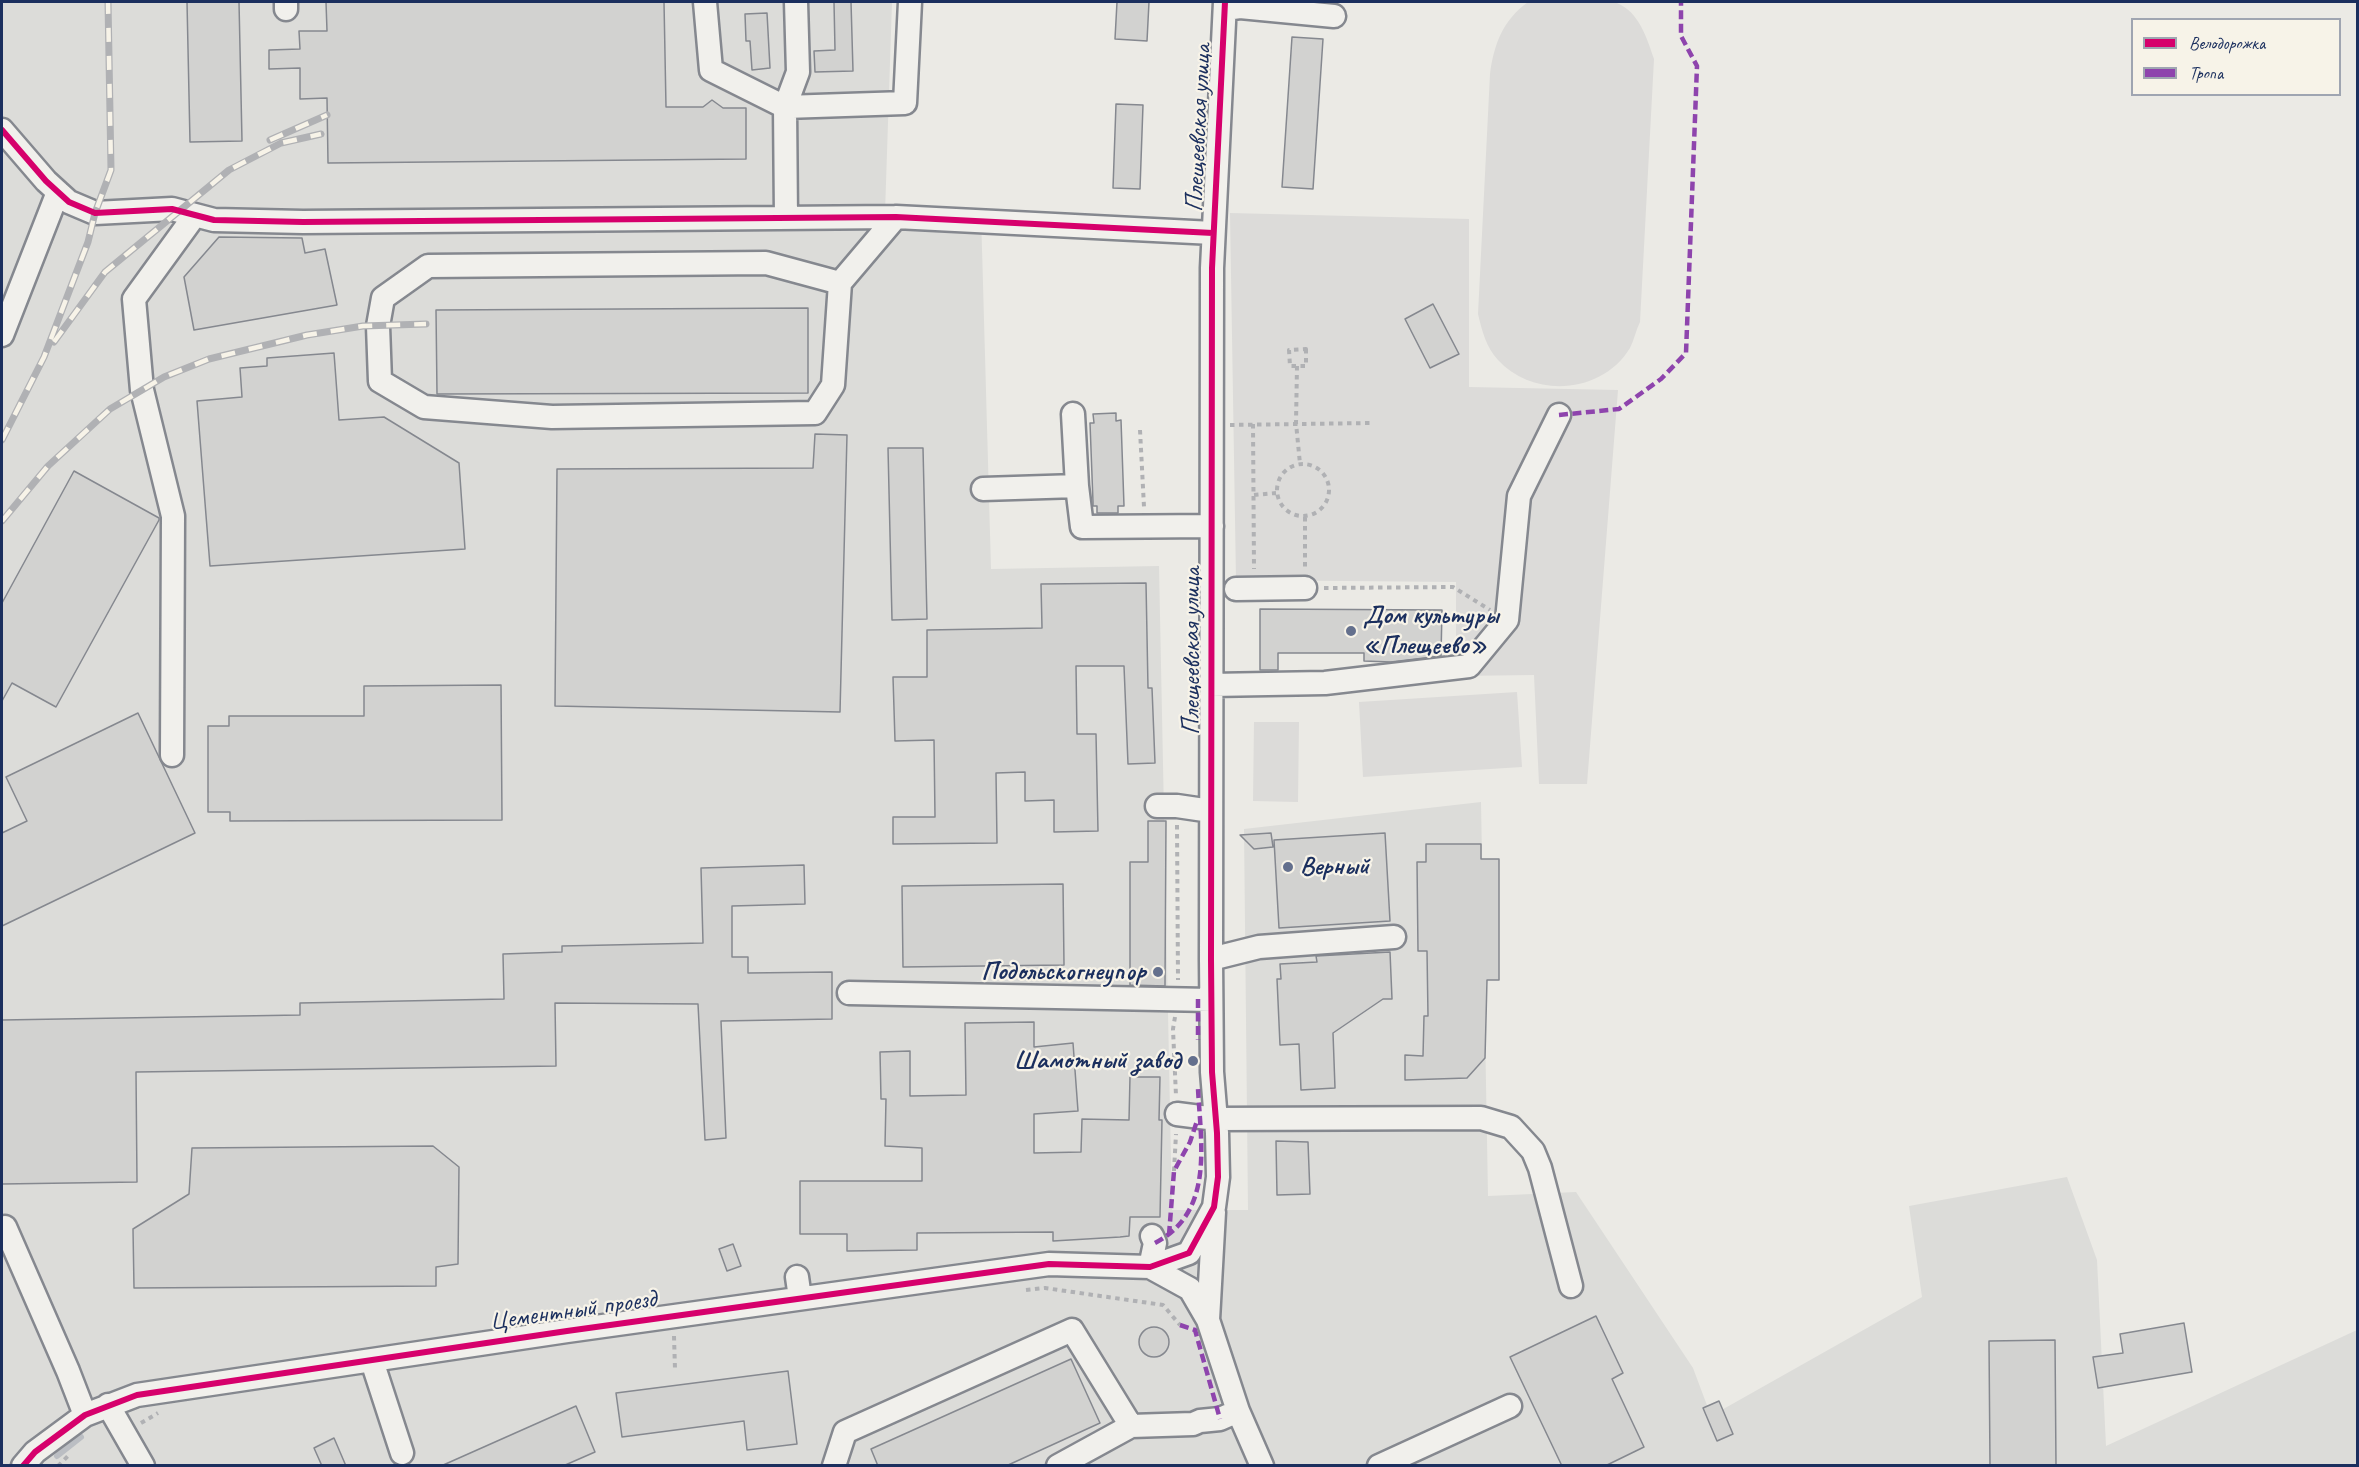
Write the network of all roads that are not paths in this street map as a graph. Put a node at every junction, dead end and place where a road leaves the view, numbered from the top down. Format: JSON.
{"nodes":[{"id":1,"x":705,"y":2,"type":"edge"},
{"id":2,"x":796,"y":2,"type":"edge"},
{"id":3,"x":910,"y":2,"type":"edge"},
{"id":4,"x":1225,"y":5,"type":"edge"},
{"id":5,"x":1334,"y":16,"type":"dead end"},
{"id":6,"x":785,"y":107,"type":"junction"},
{"id":7,"x":2,"y":130,"type":"edge"},
{"id":8,"x":58,"y":192,"type":"junction"},
{"id":9,"x":204,"y":217,"type":"junction"},
{"id":10,"x":896,"y":217,"type":"junction"},
{"id":11,"x":786,"y":218,"type":"junction"},
{"id":12,"x":1213,"y":233,"type":"junction"},
{"id":13,"x":840,"y":283,"type":"junction"},
{"id":14,"x":2,"y":335,"type":"edge"},
{"id":15,"x":1073,"y":414,"type":"dead end"},
{"id":16,"x":1559,"y":415,"type":"dead end"},
{"id":17,"x":1077,"y":486,"type":"junction"},
{"id":18,"x":983,"y":489,"type":"dead end"},
{"id":19,"x":1212,"y":526,"type":"junction"},
{"id":20,"x":1305,"y":588,"type":"road end"},
{"id":21,"x":1245,"y":589,"type":"road end"},
{"id":22,"x":1211,"y":685,"type":"junction"},
{"id":23,"x":172,"y":755,"type":"dead end"},
{"id":24,"x":1167,"y":806,"type":"road end"},
{"id":25,"x":1211,"y":811,"type":"junction"},
{"id":26,"x":1394,"y":937,"type":"dead end"},
{"id":27,"x":1211,"y":959,"type":"junction"},
{"id":28,"x":849,"y":993,"type":"dead end"},
{"id":29,"x":1212,"y":1000,"type":"junction"},
{"id":30,"x":1177,"y":1114,"type":"road end"},
{"id":31,"x":1216,"y":1119,"type":"junction"},
{"id":32,"x":1214,"y":1207,"type":"junction"},
{"id":33,"x":5,"y":1227,"type":"dead end"},
{"id":34,"x":1152,"y":1236,"type":"dead end"},
{"id":35,"x":1150,"y":1266,"type":"junction"},
{"id":36,"x":1571,"y":1286,"type":"dead end"},
{"id":37,"x":1208,"y":1320,"type":"junction"},
{"id":38,"x":372,"y":1361,"type":"junction"},
{"id":39,"x":108,"y":1405,"type":"junction"},
{"id":40,"x":1510,"y":1406,"type":"dead end"},
{"id":41,"x":1238,"y":1411,"type":"junction"},
{"id":42,"x":85,"y":1415,"type":"junction"},
{"id":43,"x":1131,"y":1426,"type":"junction"},
{"id":44,"x":402,"y":1454,"type":"dead end"},
{"id":45,"x":23,"y":1466,"type":"edge"},
{"id":46,"x":143,"y":1466,"type":"edge"},
{"id":47,"x":834,"y":1466,"type":"edge"},
{"id":48,"x":1059,"y":1466,"type":"edge"},
{"id":49,"x":1262,"y":1466,"type":"edge"},
{"id":50,"x":1379,"y":1466,"type":"edge"}],
"edges":[{"from":1,"to":6,"type":"street"},
{"from":2,"to":6,"type":"street"},
{"from":3,"to":6,"type":"street"},
{"from":4,"to":5,"type":"street"},
{"from":4,"to":12,"type":"street","name":"Плещеевская улица"},
{"from":6,"to":11,"type":"street"},
{"from":7,"to":8,"type":"street"},
{"from":8,"to":9,"type":"street"},
{"from":8,"to":14,"type":"street"},
{"from":9,"to":11,"type":"street"},
{"from":9,"to":23,"type":"street"},
{"from":10,"to":11,"type":"street"},
{"from":10,"to":12,"type":"street"},
{"from":10,"to":13,"type":"street"},
{"from":12,"to":19,"type":"street","name":"Плещеевская улица"},
{"from":13,"to":13,"type":"street"},
{"from":15,"to":17,"type":"street"},
{"from":16,"to":22,"type":"street"},
{"from":17,"to":18,"type":"street"},
{"from":17,"to":19,"type":"street"},
{"from":19,"to":22,"type":"street","name":"Плещеевская улица"},
{"from":20,"to":21,"type":"street"},
{"from":22,"to":25,"type":"street","name":"Плещеевская улица"},
{"from":24,"to":25,"type":"street"},
{"from":25,"to":27,"type":"street","name":"Плещеевская улица"},
{"from":26,"to":27,"type":"street"},
{"from":27,"to":29,"type":"street","name":"Плещеевская улица"},
{"from":28,"to":29,"type":"street"},
{"from":29,"to":31,"type":"street","name":"Плещеевская улица"},
{"from":30,"to":31,"type":"street"},
{"from":31,"to":32,"type":"street","name":"Плещеевская улица"},
{"from":31,"to":36,"type":"street"},
{"from":32,"to":35,"type":"street","name":"Плещеевская улица"},
{"from":32,"to":37,"type":"street"},
{"from":33,"to":42,"type":"street"},
{"from":34,"to":35,"type":"street"},
{"from":35,"to":37,"type":"street"},
{"from":35,"to":38,"type":"street","name":"Цементный проезд"},
{"from":37,"to":41,"type":"street"},
{"from":38,"to":39,"type":"street","name":"Цементный проезд"},
{"from":38,"to":44,"type":"street"},
{"from":39,"to":42,"type":"street","name":"Цементный проезд"},
{"from":39,"to":46,"type":"street"},
{"from":40,"to":50,"type":"street"},
{"from":41,"to":43,"type":"street"},
{"from":41,"to":49,"type":"street"},
{"from":42,"to":45,"type":"street","name":"Цементный проезд"},
{"from":43,"to":47,"type":"street"},
{"from":43,"to":48,"type":"street"}]}
